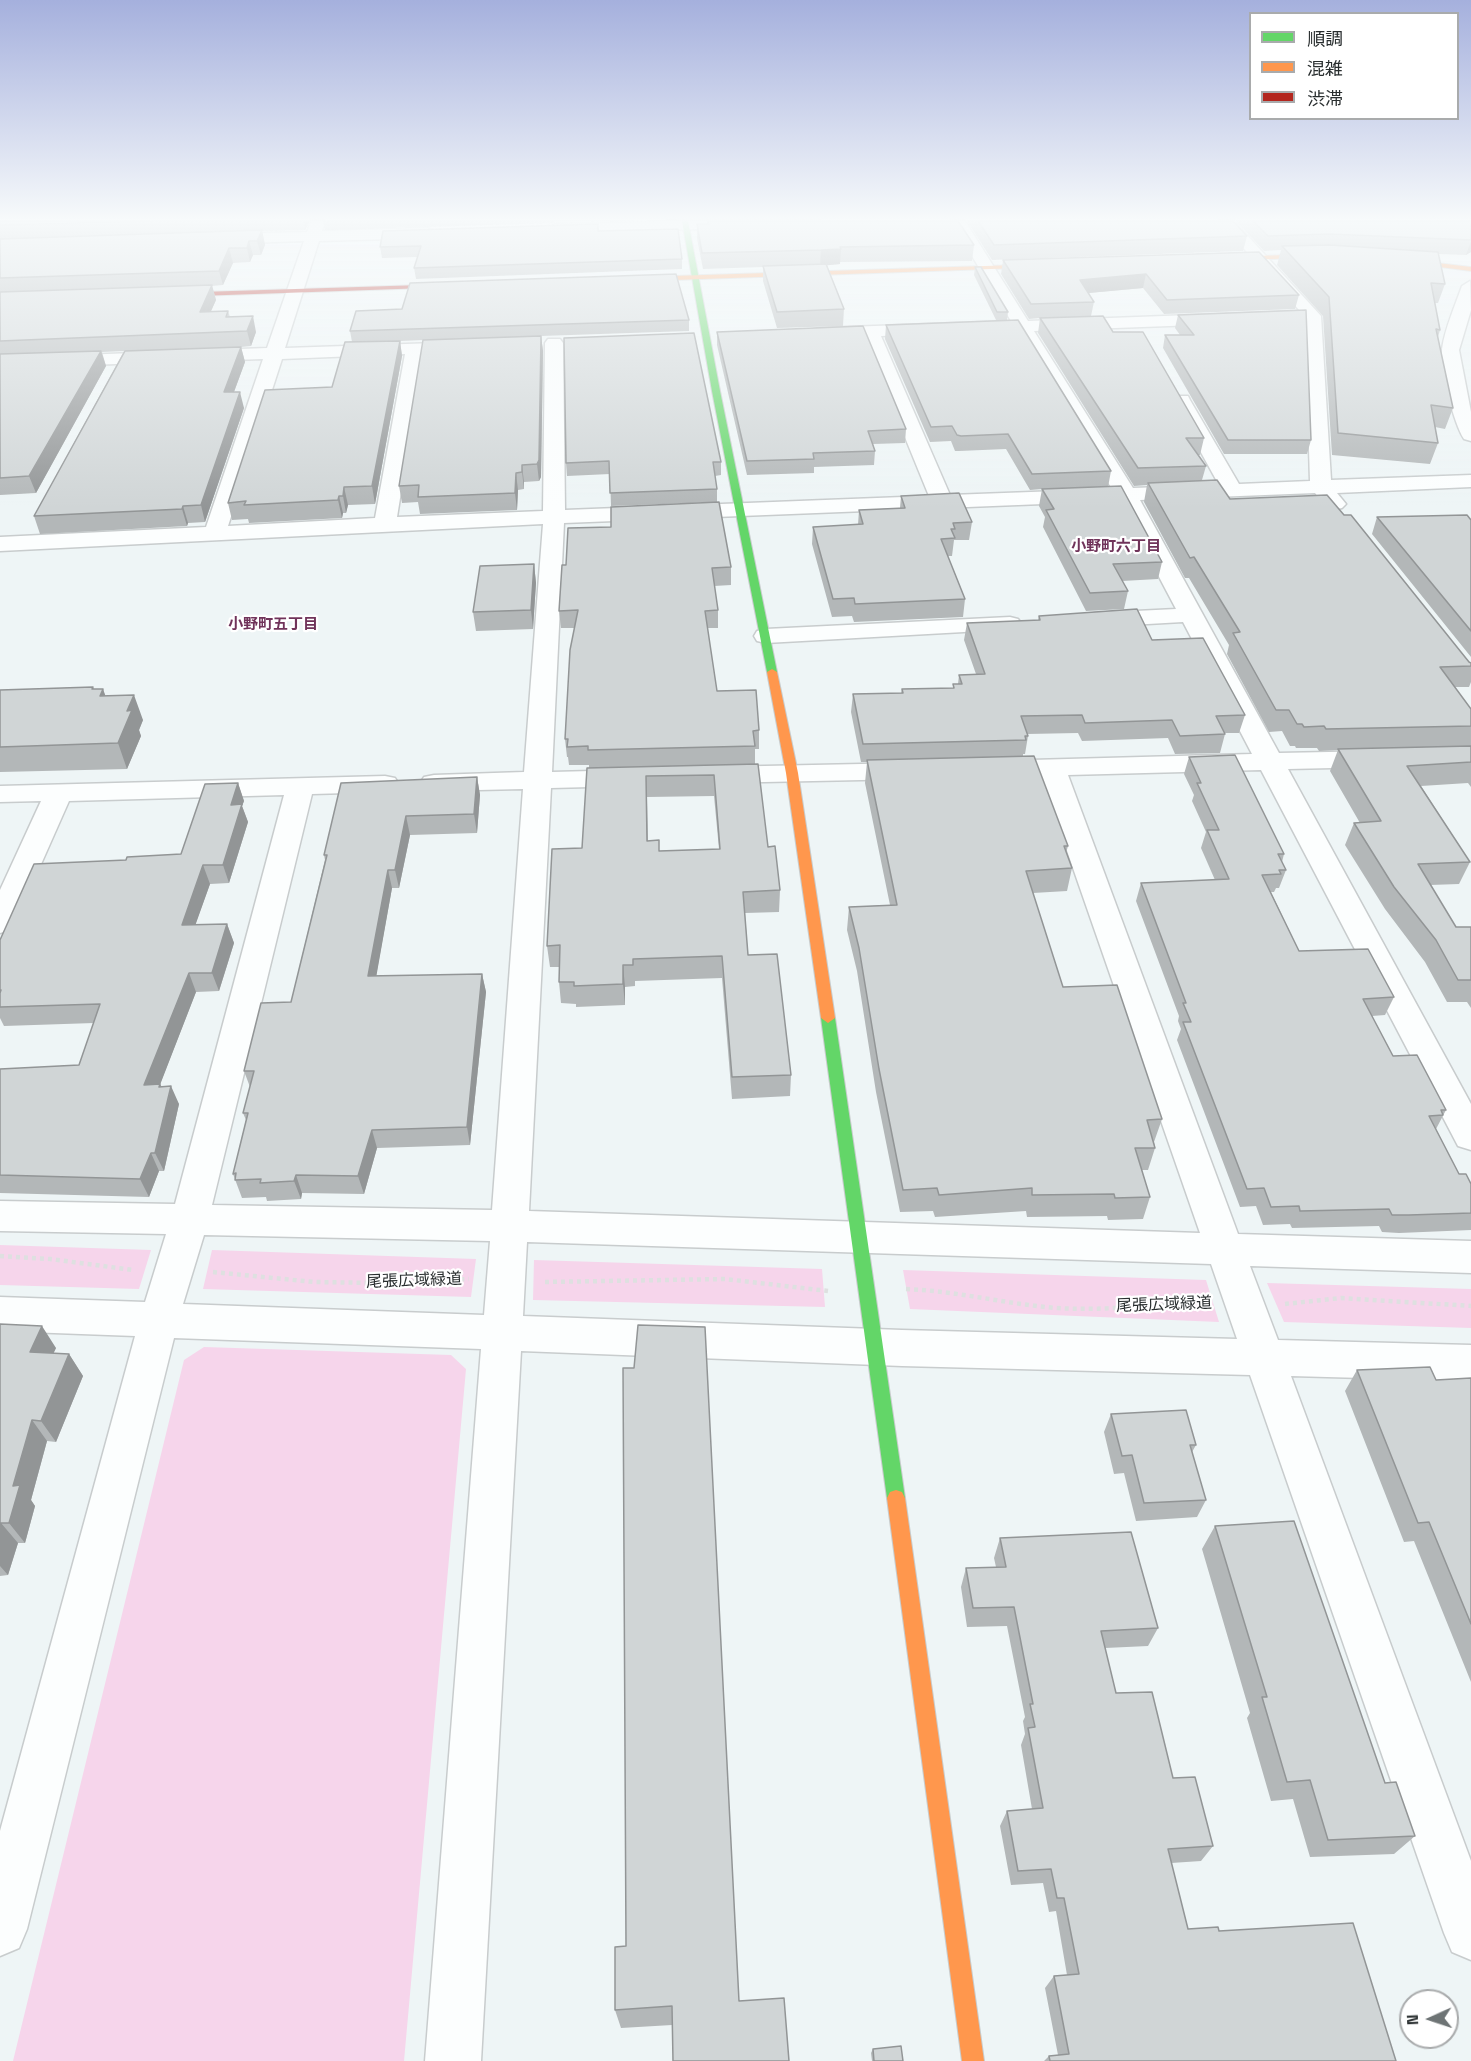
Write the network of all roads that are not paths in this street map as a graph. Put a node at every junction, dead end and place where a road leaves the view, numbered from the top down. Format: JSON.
{"nodes":[{"id":1,"x":286,"y":317,"type":"edge"},
{"id":2,"x":697,"y":317,"type":"edge"},
{"id":3,"x":1018,"y":317,"type":"edge"},
{"id":4,"x":1278,"y":317,"type":"edge"},
{"id":5,"x":1313,"y":317,"type":"edge"},
{"id":6,"x":1459,"y":317,"type":"edge"},
{"id":7,"x":1137,"y":322,"type":"junction"},
{"id":8,"x":1023,"y":326,"type":"junction"},
{"id":9,"x":871,"y":332,"type":"junction"},
{"id":10,"x":799,"y":334,"type":"edge"},
{"id":11,"x":728,"y":337,"type":"edge"},
{"id":12,"x":698,"y":338,"type":"junction"},
{"id":13,"x":1148,"y":342,"type":"edge"},
{"id":14,"x":558,"y":343,"type":"dead end"},
{"id":15,"x":484,"y":346,"type":"edge"},
{"id":16,"x":1471,"y":348,"type":"edge"},
{"id":17,"x":415,"y":349,"type":"junction"},
{"id":18,"x":1450,"y":350,"type":"junction"},
{"id":19,"x":273,"y":353,"type":"junction"},
{"id":20,"x":122,"y":358,"type":"junction"},
{"id":21,"x":0,"y":363,"type":"edge"},
{"id":22,"x":111,"y":379,"type":"edge"},
{"id":23,"x":1171,"y":381,"type":"edge"},
{"id":24,"x":1471,"y":435,"type":"edge"},
{"id":25,"x":1471,"y":481,"type":"edge"},
{"id":26,"x":1321,"y":487,"type":"junction"},
{"id":27,"x":1232,"y":490,"type":"junction"},
{"id":28,"x":1125,"y":494,"type":"junction"},
{"id":29,"x":942,"y":501,"type":"junction"},
{"id":30,"x":741,"y":509,"type":"junction"},
{"id":31,"x":554,"y":517,"type":"junction"},
{"id":32,"x":32,"y":523,"type":"edge"},
{"id":33,"x":1350,"y":523,"type":"edge"},
{"id":34,"x":385,"y":524,"type":"junction"},
{"id":35,"x":215,"y":533,"type":"junction"},
{"id":36,"x":10,"y":544,"type":"edge"},
{"id":37,"x":1190,"y":615,"type":"junction"},
{"id":38,"x":1073,"y":621,"type":"edge"},
{"id":39,"x":1037,"y":622,"type":"edge"},
{"id":40,"x":766,"y":636,"type":"junction"},
{"id":41,"x":1401,"y":759,"type":"edge"},
{"id":42,"x":1271,"y":762,"type":"junction"},
{"id":43,"x":1052,"y":768,"type":"junction"},
{"id":44,"x":969,"y":770,"type":"edge"},
{"id":45,"x":934,"y":771,"type":"edge"},
{"id":46,"x":792,"y":773,"type":"junction"},
{"id":47,"x":688,"y":776,"type":"edge"},
{"id":48,"x":653,"y":777,"type":"edge"},
{"id":49,"x":537,"y":780,"type":"junction"},
{"id":50,"x":300,"y":786,"type":"junction"},
{"id":51,"x":59,"y":792,"type":"junction"},
{"id":52,"x":0,"y":794,"type":"edge"},
{"id":53,"x":0,"y":923,"type":"edge"},
{"id":54,"x":1471,"y":1136,"type":"edge"},
{"id":55,"x":0,"y":1216,"type":"edge"},
{"id":56,"x":190,"y":1219,"type":"junction"},
{"id":57,"x":509,"y":1226,"type":"junction"},
{"id":58,"x":859,"y":1237,"type":"junction"},
{"id":59,"x":1223,"y":1248,"type":"junction"},
{"id":60,"x":1471,"y":1257,"type":"edge"},
{"id":61,"x":0,"y":1314,"type":"edge"},
{"id":62,"x":159,"y":1319,"type":"junction"},
{"id":63,"x":502,"y":1334,"type":"junction"},
{"id":64,"x":876,"y":1347,"type":"junction"},
{"id":65,"x":1262,"y":1356,"type":"junction"},
{"id":66,"x":1471,"y":1363,"type":"edge"},
{"id":67,"x":0,"y":1929,"type":"edge"},
{"id":68,"x":1471,"y":1933,"type":"edge"},
{"id":69,"x":453,"y":2061,"type":"edge"},
{"id":70,"x":973,"y":2061,"type":"edge"}],
"edges":[{"from":1,"to":19,"type":"street"},
{"from":2,"to":12,"type":"street"},
{"from":3,"to":8,"type":"street"},
{"from":4,"to":7,"type":"street"},
{"from":5,"to":26,"type":"street"},
{"from":6,"to":18,"type":"street"},
{"from":7,"to":8,"type":"street"},
{"from":7,"to":13,"type":"street"},
{"from":8,"to":9,"type":"street"},
{"from":8,"to":28,"type":"street"},
{"from":9,"to":10,"type":"street"},
{"from":9,"to":29,"type":"street"},
{"from":11,"to":12,"type":"street"},
{"from":12,"to":30,"type":"street"},
{"from":14,"to":31,"type":"street"},
{"from":15,"to":17,"type":"street"},
{"from":16,"to":18,"type":"street"},
{"from":17,"to":19,"type":"street"},
{"from":17,"to":34,"type":"street"},
{"from":18,"to":24,"type":"street"},
{"from":19,"to":20,"type":"street"},
{"from":19,"to":35,"type":"street"},
{"from":20,"to":21,"type":"street"},
{"from":20,"to":22,"type":"street"},
{"from":23,"to":27,"type":"street"},
{"from":25,"to":26,"type":"street"},
{"from":26,"to":27,"type":"street"},
{"from":26,"to":33,"type":"street"},
{"from":27,"to":28,"type":"street"},
{"from":28,"to":29,"type":"street"},
{"from":28,"to":37,"type":"street"},
{"from":29,"to":30,"type":"street"},
{"from":30,"to":31,"type":"street"},
{"from":30,"to":40,"type":"street"},
{"from":31,"to":34,"type":"street"},
{"from":31,"to":49,"type":"street"},
{"from":32,"to":36,"type":"street"},
{"from":34,"to":35,"type":"street"},
{"from":35,"to":36,"type":"street"},
{"from":37,"to":38,"type":"street"},
{"from":37,"to":42,"type":"street"},
{"from":39,"to":40,"type":"street"},
{"from":40,"to":46,"type":"street"},
{"from":41,"to":42,"type":"street"},
{"from":42,"to":43,"type":"street"},
{"from":42,"to":54,"type":"street"},
{"from":43,"to":44,"type":"street"},
{"from":43,"to":59,"type":"street"},
{"from":45,"to":46,"type":"street"},
{"from":46,"to":47,"type":"street"},
{"from":46,"to":58,"type":"street"},
{"from":48,"to":49,"type":"street"},
{"from":49,"to":50,"type":"street"},
{"from":49,"to":57,"type":"street"},
{"from":50,"to":51,"type":"street"},
{"from":50,"to":56,"type":"street"},
{"from":51,"to":52,"type":"street"},
{"from":51,"to":53,"type":"street"},
{"from":55,"to":56,"type":"street"},
{"from":56,"to":57,"type":"street"},
{"from":56,"to":62,"type":"street"},
{"from":57,"to":58,"type":"street"},
{"from":57,"to":63,"type":"street"},
{"from":58,"to":59,"type":"street"},
{"from":58,"to":64,"type":"street"},
{"from":59,"to":60,"type":"street"},
{"from":59,"to":65,"type":"street"},
{"from":61,"to":62,"type":"street"},
{"from":62,"to":63,"type":"street"},
{"from":62,"to":67,"type":"street"},
{"from":63,"to":64,"type":"street"},
{"from":63,"to":69,"type":"street"},
{"from":64,"to":65,"type":"street"},
{"from":64,"to":70,"type":"street"},
{"from":65,"to":66,"type":"street"},
{"from":65,"to":68,"type":"street"}]}
